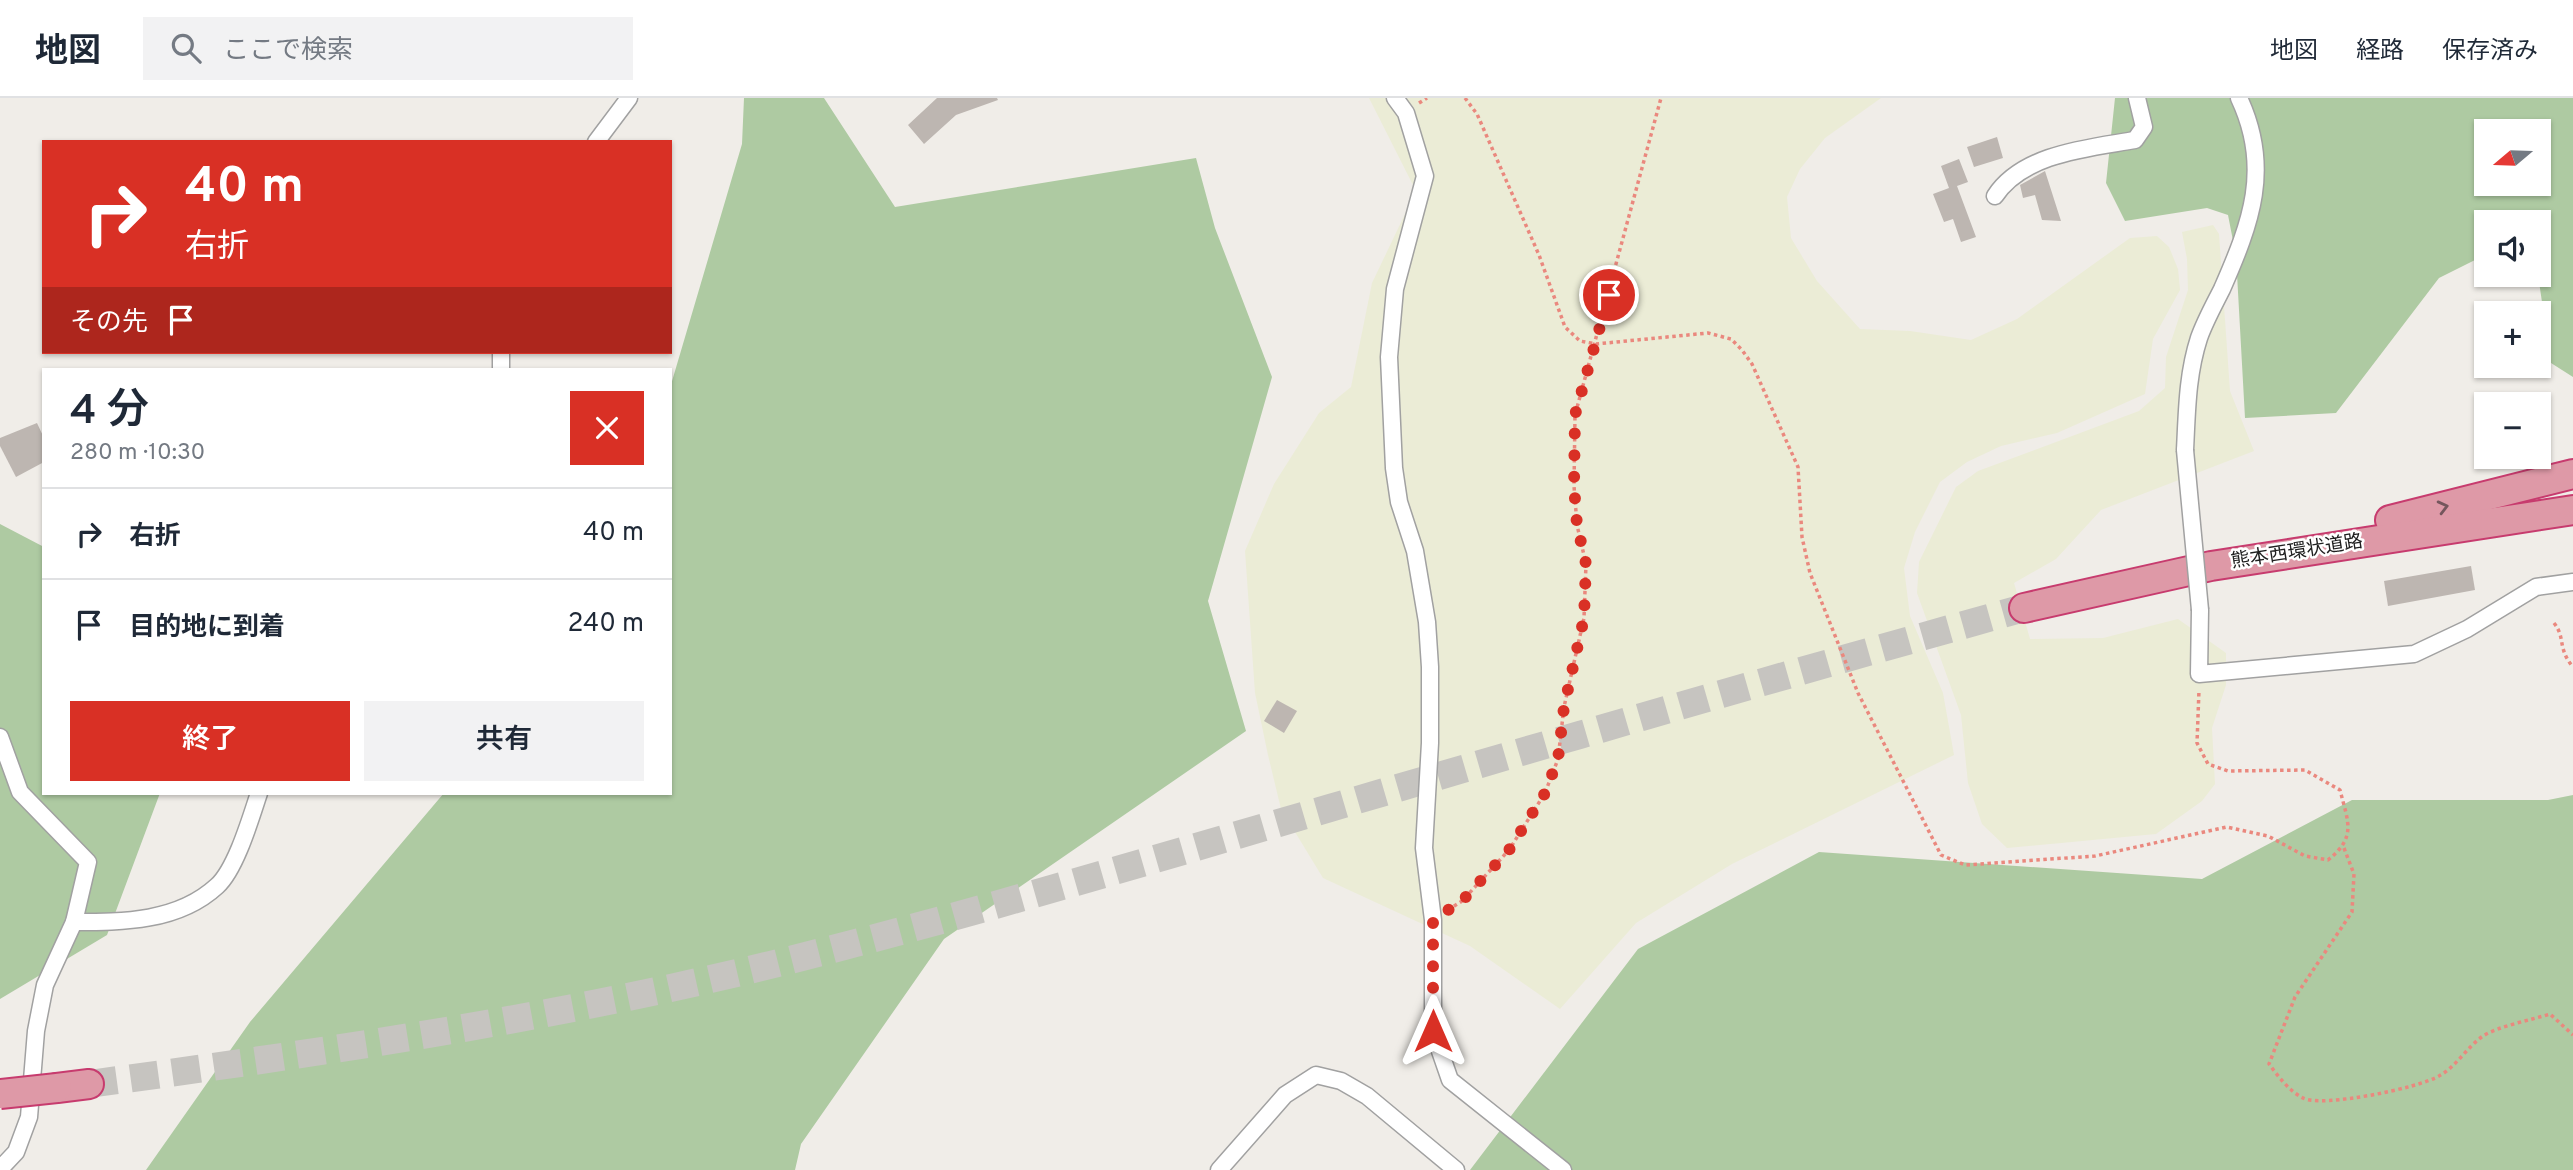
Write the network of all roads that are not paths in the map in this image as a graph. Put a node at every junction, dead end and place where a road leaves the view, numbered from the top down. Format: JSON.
{"nodes":[{"id":1,"x":629,"y":98,"type":"edge"},
{"id":2,"x":1395,"y":98,"type":"edge"},
{"id":3,"x":2137,"y":98,"type":"edge"},
{"id":4,"x":2239,"y":98,"type":"edge"},
{"id":5,"x":598,"y":140,"type":"edge"},
{"id":6,"x":1995,"y":196,"type":"dead end"},
{"id":7,"x":2573,"y":474,"type":"edge"},
{"id":8,"x":2573,"y":510,"type":"edge"},
{"id":9,"x":2573,"y":530,"type":"edge"},
{"id":10,"x":2211,"y":566,"type":"junction"},
{"id":11,"x":2573,"y":582,"type":"edge"},
{"id":12,"x":2024,"y":608,"type":"tunnel mouth"},
{"id":13,"x":0,"y":737,"type":"edge"},
{"id":14,"x":258,"y":795,"type":"edge"},
{"id":15,"x":74,"y":922,"type":"junction"},
{"id":16,"x":89,"y":1084,"type":"tunnel mouth"},
{"id":17,"x":0,"y":1094,"type":"edge"},
{"id":18,"x":0,"y":1168,"type":"edge"},
{"id":19,"x":1219,"y":1170,"type":"edge"},
{"id":20,"x":1456,"y":1170,"type":"edge"},
{"id":21,"x":1563,"y":1170,"type":"edge"}],
"edges":[{"from":1,"to":5,"type":"street"},
{"from":2,"to":21,"type":"street"},
{"from":3,"to":6,"type":"street"},
{"from":4,"to":11,"type":"street","bridge":true},
{"from":10,"to":7,"type":"highway","one_way":true},
{"from":8,"to":10,"type":"highway","name":"熊本西環状道路"},
{"from":9,"to":10,"type":"highway"},
{"from":10,"to":12,"type":"highway","name":"熊本西環状道路"},
{"from":13,"to":15,"type":"street"},
{"from":14,"to":15,"type":"street"},
{"from":15,"to":18,"type":"street"},
{"from":16,"to":17,"type":"highway","bridge":true},
{"from":19,"to":20,"type":"street"}]}
